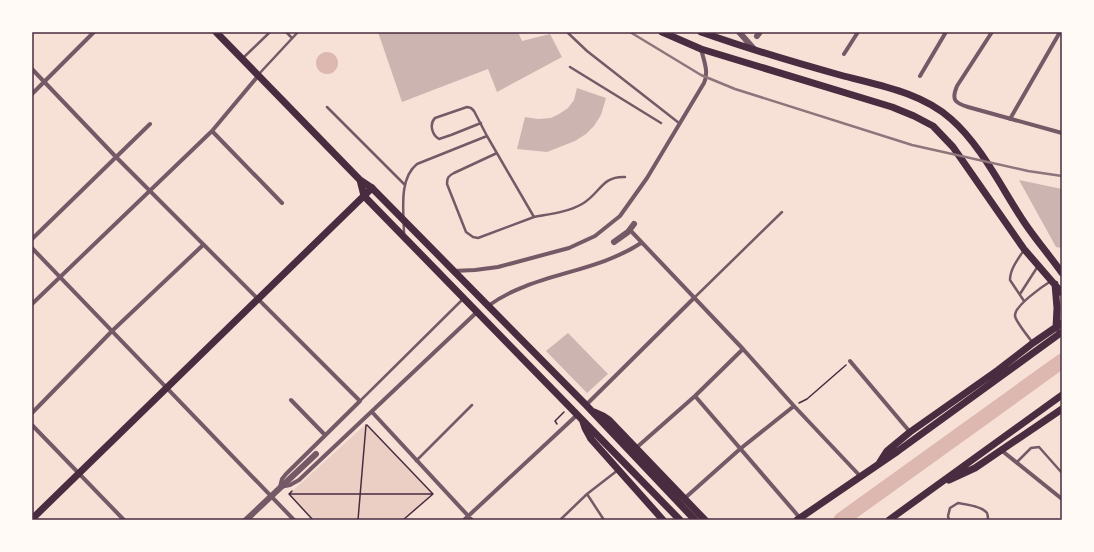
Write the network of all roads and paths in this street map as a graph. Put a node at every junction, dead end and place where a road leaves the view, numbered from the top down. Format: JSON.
{"nodes":[{"id":1,"x":94,"y":32,"type":"edge"},
{"id":2,"x":216,"y":32,"type":"edge"},
{"id":3,"x":270,"y":32,"type":"edge"},
{"id":4,"x":286,"y":32,"type":"edge"},
{"id":5,"x":298,"y":32,"type":"edge"},
{"id":6,"x":567,"y":32,"type":"edge"},
{"id":7,"x":662,"y":32,"type":"edge"},
{"id":8,"x":701,"y":32,"type":"edge"},
{"id":9,"x":739,"y":32,"type":"edge"},
{"id":10,"x":858,"y":32,"type":"edge"},
{"id":11,"x":946,"y":32,"type":"edge"},
{"id":12,"x":992,"y":32,"type":"edge"},
{"id":13,"x":1060,"y":32,"type":"edge"},
{"id":14,"x":292,"y":38,"type":"junction"},
{"id":15,"x":701,"y":49,"type":"junction"},
{"id":16,"x":754,"y":49,"type":"junction"},
{"id":17,"x":844,"y":54,"type":"dead end"},
{"id":18,"x":242,"y":59,"type":"junction"},
{"id":19,"x":570,"y":67,"type":"dead end"},
{"id":20,"x":32,"y":69,"type":"edge"},
{"id":21,"x":258,"y":76,"type":"junction"},
{"id":22,"x":920,"y":76,"type":"dead end"},
{"id":23,"x":44,"y":82,"type":"junction"},
{"id":24,"x":32,"y":94,"type":"edge"},
{"id":25,"x":327,"y":107,"type":"dead end"},
{"id":26,"x":1010,"y":119,"type":"junction"},
{"id":27,"x":480,"y":123,"type":"junction"},
{"id":28,"x":661,"y":123,"type":"dead end"},
{"id":29,"x":679,"y":123,"type":"junction"},
{"id":30,"x":150,"y":124,"type":"dead end"},
{"id":31,"x":212,"y":131,"type":"junction"},
{"id":32,"x":1062,"y":133,"type":"edge"},
{"id":33,"x":487,"y":136,"type":"junction"},
{"id":34,"x":498,"y":153,"type":"junction"},
{"id":35,"x":116,"y":157,"type":"junction"},
{"id":36,"x":625,"y":177,"type":"dead end"},
{"id":37,"x":360,"y":180,"type":"junction"},
{"id":38,"x":405,"y":186,"type":"junction"},
{"id":39,"x":372,"y":188,"type":"junction"},
{"id":40,"x":150,"y":191,"type":"junction"},
{"id":41,"x":364,"y":196,"type":"junction"},
{"id":42,"x":282,"y":203,"type":"dead end"},
{"id":43,"x":782,"y":212,"type":"dead end"},
{"id":44,"x":534,"y":217,"type":"junction"},
{"id":45,"x":404,"y":221,"type":"junction"},
{"id":46,"x":634,"y":224,"type":"dead end"},
{"id":47,"x":630,"y":230,"type":"junction"},
{"id":48,"x":404,"y":236,"type":"junction"},
{"id":49,"x":32,"y":239,"type":"edge"},
{"id":50,"x":614,"y":242,"type":"dead end"},
{"id":51,"x":641,"y":243,"type":"junction"},
{"id":52,"x":203,"y":245,"type":"junction"},
{"id":53,"x":32,"y":248,"type":"edge"},
{"id":54,"x":1024,"y":249,"type":"junction"},
{"id":55,"x":1038,"y":265,"type":"junction"},
{"id":56,"x":453,"y":271,"type":"junction"},
{"id":57,"x":1062,"y":273,"type":"edge"},
{"id":58,"x":60,"y":277,"type":"junction"},
{"id":59,"x":1053,"y":282,"type":"junction"},
{"id":60,"x":1062,"y":293,"type":"edge"},
{"id":61,"x":1020,"y":294,"type":"junction"},
{"id":62,"x":464,"y":298,"type":"junction"},
{"id":63,"x":694,"y":298,"type":"junction"},
{"id":64,"x":258,"y":300,"type":"junction"},
{"id":65,"x":1024,"y":301,"type":"junction"},
{"id":66,"x":32,"y":304,"type":"edge"},
{"id":67,"x":487,"y":306,"type":"junction"},
{"id":68,"x":477,"y":312,"type":"junction"},
{"id":69,"x":1059,"y":329,"type":"edge"},
{"id":70,"x":112,"y":331,"type":"junction"},
{"id":71,"x":1033,"y":343,"type":"junction"},
{"id":72,"x":743,"y":349,"type":"junction"},
{"id":73,"x":850,"y":362,"type":"joint"},
{"id":74,"x":166,"y":388,"type":"junction"},
{"id":75,"x":1062,"y":395,"type":"edge"},
{"id":76,"x":695,"y":396,"type":"junction"},
{"id":77,"x":291,"y":400,"type":"dead end"},
{"id":78,"x":360,"y":401,"type":"junction"},
{"id":79,"x":472,"y":405,"type":"dead end"},
{"id":80,"x":586,"y":405,"type":"junction"},
{"id":81,"x":794,"y":406,"type":"junction"},
{"id":82,"x":569,"y":407,"type":"junction"},
{"id":83,"x":1062,"y":409,"type":"edge"},
{"id":84,"x":372,"y":412,"type":"junction"},
{"id":85,"x":593,"y":412,"type":"junction"},
{"id":86,"x":32,"y":413,"type":"edge"},
{"id":87,"x":580,"y":418,"type":"junction"},
{"id":88,"x":366,"y":424,"type":"junction"},
{"id":89,"x":557,"y":424,"type":"dead end"},
{"id":90,"x":32,"y":425,"type":"edge"},
{"id":91,"x":360,"y":429,"type":"dead end"},
{"id":92,"x":910,"y":432,"type":"junction"},
{"id":93,"x":325,"y":435,"type":"junction"},
{"id":94,"x":636,"y":448,"type":"junction"},
{"id":95,"x":740,"y":449,"type":"junction"},
{"id":96,"x":1001,"y":450,"type":"junction"},
{"id":97,"x":316,"y":454,"type":"dead end"},
{"id":98,"x":416,"y":461,"type":"junction"},
{"id":99,"x":1017,"y":462,"type":"junction"},
{"id":100,"x":878,"y":465,"type":"junction"},
{"id":101,"x":618,"y":469,"type":"junction"},
{"id":102,"x":1062,"y":473,"type":"edge"},
{"id":103,"x":79,"y":474,"type":"junction"},
{"id":104,"x":861,"y":477,"type":"junction"},
{"id":105,"x":941,"y":483,"type":"junction"},
{"id":106,"x":280,"y":487,"type":"junction"},
{"id":107,"x":294,"y":489,"type":"dead end"},
{"id":108,"x":288,"y":494,"type":"junction"},
{"id":109,"x":360,"y":494,"type":"junction"},
{"id":110,"x":433,"y":494,"type":"junction"},
{"id":111,"x":587,"y":494,"type":"junction"},
{"id":112,"x":271,"y":496,"type":"junction"},
{"id":113,"x":685,"y":498,"type":"junction"},
{"id":114,"x":1062,"y":498,"type":"edge"},
{"id":115,"x":469,"y":516,"type":"junction"},
{"id":116,"x":32,"y":519,"type":"edge"},
{"id":117,"x":798,"y":519,"type":"edge"},
{"id":118,"x":124,"y":520,"type":"edge"},
{"id":119,"x":246,"y":520,"type":"edge"},
{"id":120,"x":294,"y":520,"type":"edge"},
{"id":121,"x":313,"y":520,"type":"edge"},
{"id":122,"x":358,"y":520,"type":"edge"},
{"id":123,"x":403,"y":520,"type":"edge"},
{"id":124,"x":464,"y":520,"type":"edge"},
{"id":125,"x":472,"y":520,"type":"edge"},
{"id":126,"x":560,"y":520,"type":"edge"},
{"id":127,"x":604,"y":520,"type":"edge"},
{"id":128,"x":663,"y":520,"type":"edge"},
{"id":129,"x":680,"y":520,"type":"edge"},
{"id":130,"x":695,"y":520,"type":"edge"},
{"id":131,"x":705,"y":520,"type":"edge"},
{"id":132,"x":889,"y":520,"type":"edge"},
{"id":133,"x":949,"y":520,"type":"edge"},
{"id":134,"x":988,"y":520,"type":"edge"}],
"edges":[{"from":1,"to":23,"type":"street"},
{"from":2,"to":18,"type":"main road"},
{"from":3,"to":18,"type":"lane"},
{"from":4,"to":14,"type":"lane"},
{"from":5,"to":14,"type":"lane"},
{"from":6,"to":29,"type":"lane"},
{"from":7,"to":15,"type":"main road"},
{"from":8,"to":16,"type":"main road"},
{"from":9,"to":16,"type":"street"},
{"from":10,"to":17,"type":"street"},
{"from":11,"to":22,"type":"street"},
{"from":12,"to":26,"type":"street"},
{"from":13,"to":26,"type":"street"},
{"from":14,"to":21,"type":"lane"},
{"from":15,"to":29,"type":"street"},
{"from":15,"to":54,"type":"main road"},
{"from":16,"to":57,"type":"main road"},
{"from":18,"to":21,"type":"main road"},
{"from":19,"to":28,"type":"lane"},
{"from":20,"to":23,"type":"street"},
{"from":21,"to":31,"type":"street"},
{"from":21,"to":37,"type":"main road"},
{"from":23,"to":24,"type":"street"},
{"from":23,"to":35,"type":"street"},
{"from":25,"to":38,"type":"lane"},
{"from":26,"to":32,"type":"street"},
{"from":27,"to":27,"type":"lane"},
{"from":27,"to":33,"type":"lane"},
{"from":29,"to":56,"type":"street"},
{"from":30,"to":35,"type":"street"},
{"from":31,"to":40,"type":"street"},
{"from":31,"to":42,"type":"street"},
{"from":33,"to":34,"type":"lane"},
{"from":33,"to":38,"type":"lane"},
{"from":34,"to":44,"type":"lane"},
{"from":34,"to":44,"type":"lane"},
{"from":35,"to":40,"type":"street"},
{"from":35,"to":49,"type":"street"},
{"from":36,"to":44,"type":"lane"},
{"from":37,"to":39,"type":"main road"},
{"from":37,"to":41,"type":"main road"},
{"from":38,"to":45,"type":"lane"},
{"from":39,"to":41,"type":"main road"},
{"from":39,"to":45,"type":"main road"},
{"from":40,"to":52,"type":"street"},
{"from":40,"to":58,"type":"street"},
{"from":41,"to":48,"type":"main road"},
{"from":41,"to":64,"type":"main road"},
{"from":43,"to":63,"type":"lane"},
{"from":45,"to":48,"type":"lane"},
{"from":45,"to":56,"type":"main road"},
{"from":46,"to":47,"type":"street"},
{"from":47,"to":50,"type":"street"},
{"from":47,"to":51,"type":"street"},
{"from":48,"to":62,"type":"main road"},
{"from":51,"to":63,"type":"street"},
{"from":51,"to":67,"type":"street"},
{"from":52,"to":64,"type":"street"},
{"from":52,"to":70,"type":"street"},
{"from":53,"to":58,"type":"street"},
{"from":54,"to":55,"type":"main road"},
{"from":54,"to":61,"type":"lane"},
{"from":55,"to":59,"type":"main road"},
{"from":55,"to":61,"type":"lane"},
{"from":56,"to":67,"type":"main road"},
{"from":58,"to":66,"type":"street"},
{"from":58,"to":70,"type":"street"},
{"from":59,"to":60,"type":"main road"},
{"from":59,"to":65,"type":"lane"},
{"from":59,"to":69,"type":"main road"},
{"from":61,"to":65,"type":"lane"},
{"from":62,"to":68,"type":"main road"},
{"from":62,"to":78,"type":"lane"},
{"from":63,"to":72,"type":"street"},
{"from":63,"to":80,"type":"street"},
{"from":64,"to":74,"type":"main road"},
{"from":64,"to":78,"type":"street"},
{"from":65,"to":71,"type":"lane"},
{"from":67,"to":80,"type":"main road"},
{"from":68,"to":82,"type":"main road"},
{"from":68,"to":84,"type":"street"},
{"from":69,"to":71,"type":"main road"},
{"from":69,"to":100,"type":"main road"},
{"from":70,"to":74,"type":"street"},
{"from":70,"to":86,"type":"street"},
{"from":71,"to":92,"type":"main road"},
{"from":72,"to":76,"type":"street"},
{"from":72,"to":81,"type":"street"},
{"from":73,"to":81,"type":"path"},
{"from":73,"to":92,"type":"street"},
{"from":74,"to":103,"type":"main road"},
{"from":74,"to":112,"type":"street"},
{"from":75,"to":105,"type":"main road"},
{"from":76,"to":94,"type":"street"},
{"from":76,"to":95,"type":"street"},
{"from":77,"to":93,"type":"street"},
{"from":78,"to":93,"type":"street"},
{"from":79,"to":98,"type":"lane"},
{"from":80,"to":85,"type":"main road"},
{"from":81,"to":95,"type":"street"},
{"from":81,"to":104,"type":"street"},
{"from":82,"to":87,"type":"main road"},
{"from":82,"to":89,"type":"path"},
{"from":83,"to":96,"type":"main road"},
{"from":84,"to":98,"type":"street"},
{"from":84,"to":106,"type":"street"},
{"from":85,"to":94,"type":"main road"},
{"from":85,"to":130,"type":"main road"},
{"from":87,"to":101,"type":"main road"},
{"from":87,"to":115,"type":"street"},
{"from":87,"to":129,"type":"main road"},
{"from":88,"to":91,"type":"path"},
{"from":88,"to":109,"type":"path"},
{"from":88,"to":110,"type":"path"},
{"from":90,"to":103,"type":"street"},
{"from":92,"to":100,"type":"main road"},
{"from":93,"to":106,"type":"street"},
{"from":94,"to":113,"type":"main road"},
{"from":95,"to":113,"type":"street"},
{"from":95,"to":117,"type":"street"},
{"from":96,"to":99,"type":"street"},
{"from":96,"to":105,"type":"main road"},
{"from":97,"to":106,"type":"street"},
{"from":98,"to":115,"type":"street"},
{"from":99,"to":102,"type":"lane"},
{"from":99,"to":114,"type":"street"},
{"from":100,"to":104,"type":"main road"},
{"from":101,"to":111,"type":"lane"},
{"from":101,"to":128,"type":"main road"},
{"from":103,"to":116,"type":"main road"},
{"from":103,"to":118,"type":"street"},
{"from":104,"to":117,"type":"main road"},
{"from":105,"to":132,"type":"main road"},
{"from":106,"to":112,"type":"street"},
{"from":107,"to":108,"type":"path"},
{"from":108,"to":109,"type":"path"},
{"from":108,"to":121,"type":"path"},
{"from":109,"to":110,"type":"path"},
{"from":109,"to":122,"type":"path"},
{"from":110,"to":123,"type":"path"},
{"from":111,"to":126,"type":"lane"},
{"from":111,"to":127,"type":"lane"},
{"from":112,"to":119,"type":"street"},
{"from":112,"to":120,"type":"street"},
{"from":113,"to":131,"type":"main road"},
{"from":115,"to":124,"type":"street"},
{"from":115,"to":125,"type":"street"},
{"from":133,"to":134,"type":"lane"}]}
